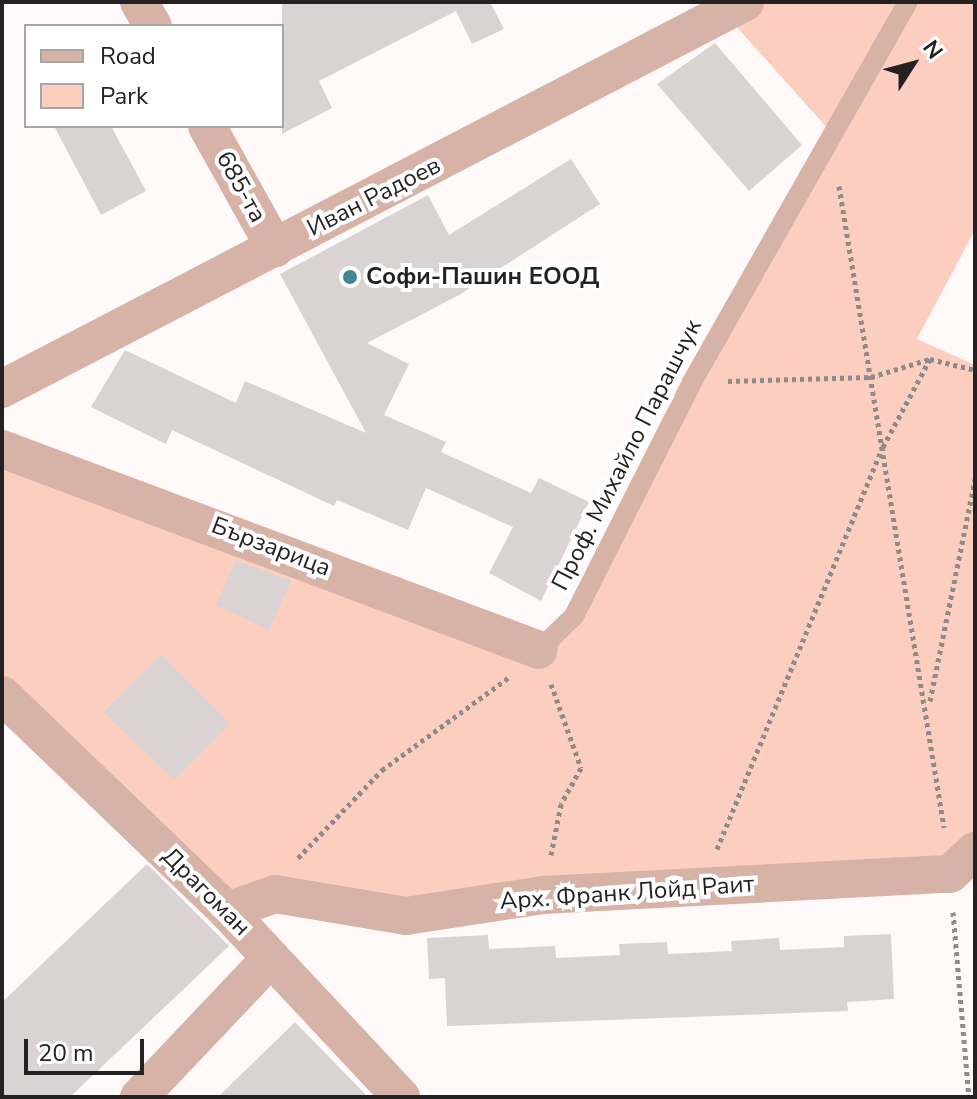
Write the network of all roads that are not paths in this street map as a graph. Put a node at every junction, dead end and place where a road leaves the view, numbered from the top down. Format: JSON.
{"nodes":[{"id":1,"x":139,"y":2,"type":"edge"},
{"id":2,"x":745,"y":2,"type":"edge"},
{"id":3,"x":908,"y":2,"type":"edge"},
{"id":4,"x":152,"y":24,"type":"edge"},
{"id":5,"x":208,"y":128,"type":"edge"},
{"id":6,"x":275,"y":248,"type":"junction"},
{"id":7,"x":2,"y":389,"type":"edge"},
{"id":8,"x":2,"y":449,"type":"edge"},
{"id":9,"x":539,"y":650,"type":"joint"},
{"id":10,"x":2,"y":695,"type":"edge"},
{"id":11,"x":963,"y":863,"type":"edge"},
{"id":12,"x":227,"y":911,"type":"junction"},
{"id":13,"x":270,"y":959,"type":"junction"},
{"id":14,"x":139,"y":1097,"type":"edge"},
{"id":15,"x":401,"y":1097,"type":"edge"}],
"edges":[{"from":1,"to":4,"type":"street"},
{"from":2,"to":6,"type":"street","name":"Иван Радоев"},
{"from":3,"to":9,"type":"lane","name":"Проф. Михайло Парашчук"},
{"from":5,"to":6,"type":"street","name":"685-та"},
{"from":6,"to":7,"type":"street","name":"Иван Радоев"},
{"from":8,"to":9,"type":"street","name":"Бързарица"},
{"from":10,"to":12,"type":"street","name":"Драгоман"},
{"from":11,"to":12,"type":"street","name":"Арх. Франк Лойд Раит"},
{"from":12,"to":13,"type":"street","name":"Драгоман"},
{"from":13,"to":14,"type":"street"},
{"from":13,"to":15,"type":"street","name":"Драгоман"}]}
